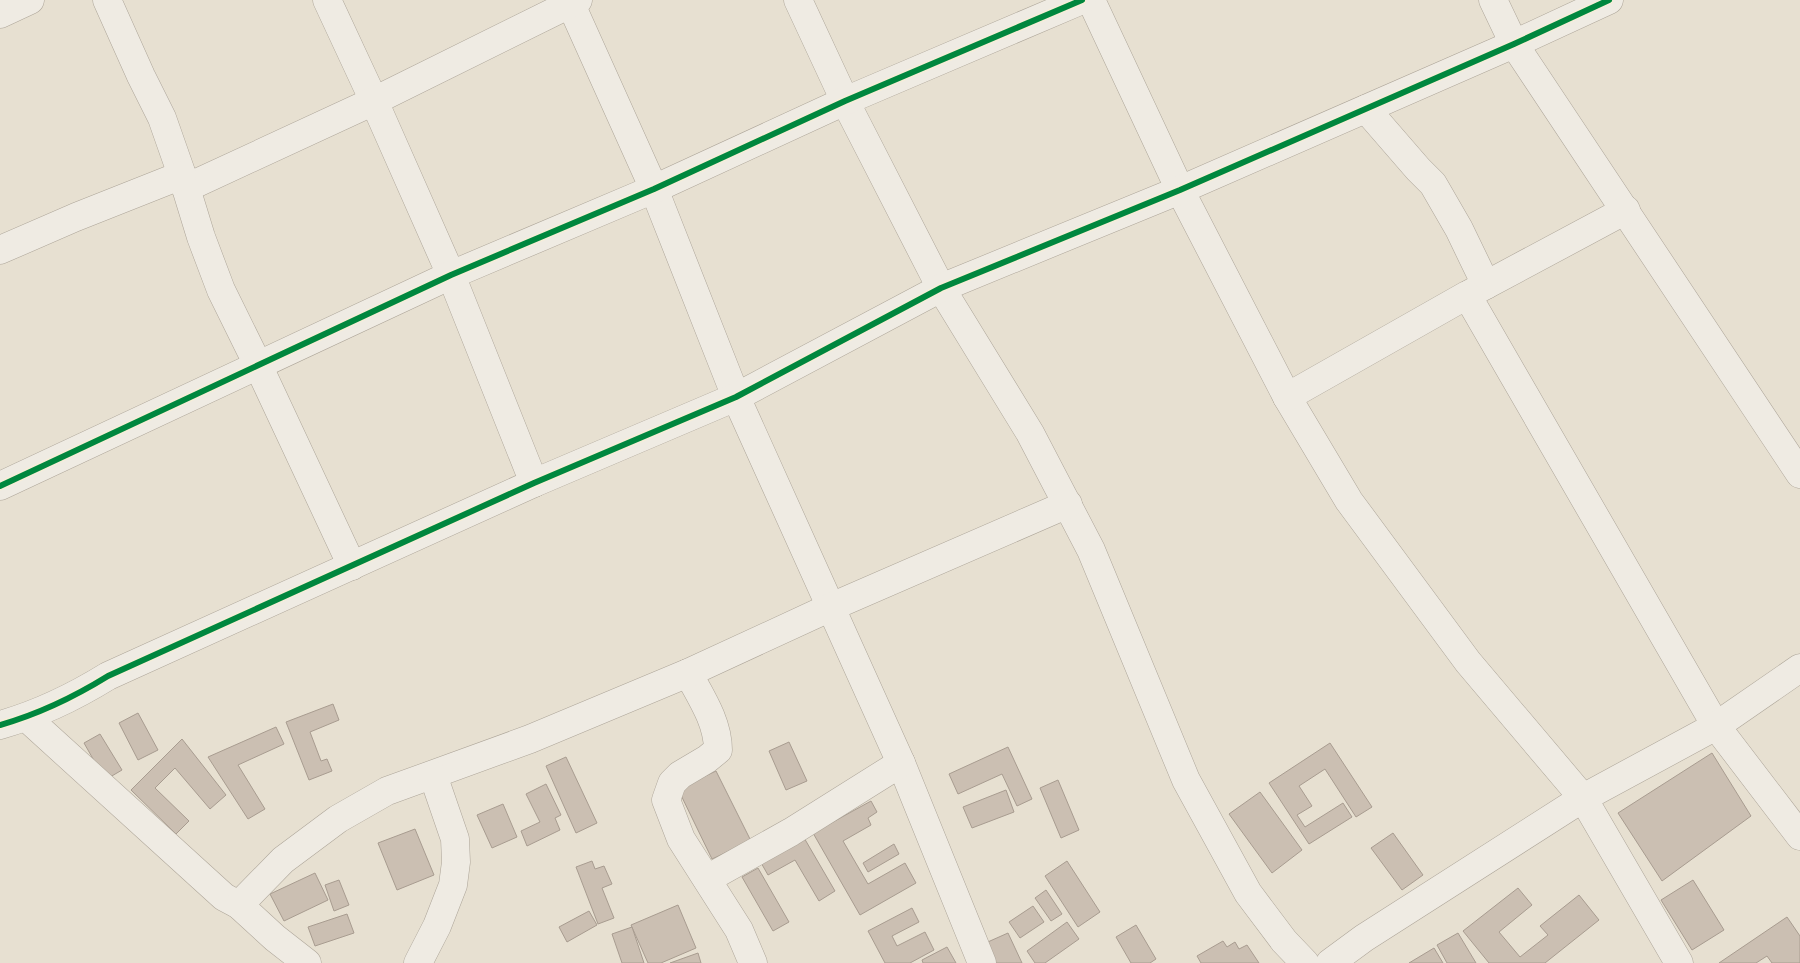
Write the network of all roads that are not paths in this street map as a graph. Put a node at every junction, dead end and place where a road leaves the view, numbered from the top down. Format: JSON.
{"nodes":[{"id":1,"x":30,"y":0,"type":"edge"},
{"id":2,"x":107,"y":0,"type":"edge"},
{"id":3,"x":327,"y":0,"type":"edge"},
{"id":4,"x":798,"y":0,"type":"edge"},
{"id":5,"x":1082,"y":0,"type":"edge"},
{"id":6,"x":1091,"y":0,"type":"edge"},
{"id":7,"x":1493,"y":0,"type":"edge"},
{"id":8,"x":1609,"y":0,"type":"edge"},
{"id":9,"x":572,"y":1,"type":"edge"},
{"id":10,"x":0,"y":14,"type":"edge"},
{"id":11,"x":1514,"y":44,"type":"junction"},
{"id":12,"x":374,"y":101,"type":"junction"},
{"id":13,"x":845,"y":101,"type":"junction"},
{"id":14,"x":1366,"y":109,"type":"junction"},
{"id":15,"x":184,"y":181,"type":"junction"},
{"id":16,"x":654,"y":189,"type":"junction"},
{"id":17,"x":1180,"y":190,"type":"junction"},
{"id":18,"x":1626,"y":210,"type":"junction"},
{"id":19,"x":0,"y":250,"type":"edge"},
{"id":20,"x":451,"y":275,"type":"junction"},
{"id":21,"x":941,"y":288,"type":"junction"},
{"id":22,"x":1477,"y":290,"type":"junction"},
{"id":23,"x":258,"y":365,"type":"junction"},
{"id":24,"x":736,"y":397,"type":"junction"},
{"id":25,"x":1287,"y":397,"type":"junction"},
{"id":26,"x":1800,"y":474,"type":"edge"},
{"id":27,"x":534,"y":483,"type":"junction"},
{"id":28,"x":0,"y":486,"type":"edge"},
{"id":29,"x":1068,"y":504,"type":"junction"},
{"id":30,"x":352,"y":566,"type":"junction"},
{"id":31,"x":831,"y":607,"type":"junction"},
{"id":32,"x":1800,"y":668,"type":"edge"},
{"id":33,"x":688,"y":673,"type":"junction"},
{"id":34,"x":27,"y":718,"type":"junction"},
{"id":35,"x":0,"y":725,"type":"edge"},
{"id":36,"x":1716,"y":726,"type":"junction"},
{"id":37,"x":901,"y":763,"type":"junction"},
{"id":38,"x":432,"y":775,"type":"junction"},
{"id":39,"x":1583,"y":798,"type":"junction"},
{"id":40,"x":1800,"y":836,"type":"edge"},
{"id":41,"x":707,"y":879,"type":"junction"},
{"id":42,"x":239,"y":906,"type":"junction"},
{"id":43,"x":307,"y":963,"type":"edge"},
{"id":44,"x":418,"y":963,"type":"edge"},
{"id":45,"x":753,"y":963,"type":"edge"},
{"id":46,"x":982,"y":963,"type":"edge"},
{"id":47,"x":1305,"y":963,"type":"edge"},
{"id":48,"x":1330,"y":963,"type":"edge"},
{"id":49,"x":1679,"y":963,"type":"edge"}],
"edges":[{"from":1,"to":10,"type":"street"},
{"from":2,"to":15,"type":"street"},
{"from":3,"to":12,"type":"street"},
{"from":4,"to":13,"type":"street"},
{"from":5,"to":13,"type":"street"},
{"from":6,"to":17,"type":"street"},
{"from":7,"to":11,"type":"street"},
{"from":8,"to":11,"type":"street"},
{"from":9,"to":12,"type":"street"},
{"from":9,"to":16,"type":"street"},
{"from":11,"to":14,"type":"street"},
{"from":11,"to":18,"type":"street"},
{"from":12,"to":15,"type":"street"},
{"from":12,"to":20,"type":"street"},
{"from":13,"to":16,"type":"street"},
{"from":13,"to":21,"type":"street"},
{"from":14,"to":17,"type":"street"},
{"from":14,"to":22,"type":"street"},
{"from":15,"to":19,"type":"street"},
{"from":15,"to":23,"type":"street"},
{"from":16,"to":20,"type":"street"},
{"from":16,"to":24,"type":"street"},
{"from":17,"to":21,"type":"street"},
{"from":17,"to":25,"type":"street"},
{"from":18,"to":22,"type":"street"},
{"from":18,"to":26,"type":"street"},
{"from":20,"to":23,"type":"street"},
{"from":20,"to":27,"type":"street"},
{"from":21,"to":24,"type":"street"},
{"from":21,"to":29,"type":"street"},
{"from":22,"to":25,"type":"street"},
{"from":22,"to":36,"type":"street"},
{"from":23,"to":28,"type":"street"},
{"from":23,"to":30,"type":"street"},
{"from":24,"to":27,"type":"street"},
{"from":24,"to":31,"type":"street"},
{"from":25,"to":39,"type":"street"},
{"from":27,"to":30,"type":"street"},
{"from":29,"to":31,"type":"street"},
{"from":29,"to":47,"type":"street"},
{"from":30,"to":34,"type":"street"},
{"from":31,"to":33,"type":"street"},
{"from":31,"to":37,"type":"street"},
{"from":32,"to":36,"type":"street"},
{"from":33,"to":38,"type":"street"},
{"from":33,"to":41,"type":"street"},
{"from":34,"to":35,"type":"street"},
{"from":34,"to":42,"type":"street"},
{"from":36,"to":39,"type":"street"},
{"from":36,"to":40,"type":"street"},
{"from":37,"to":41,"type":"street"},
{"from":37,"to":46,"type":"street"},
{"from":38,"to":42,"type":"street"},
{"from":38,"to":44,"type":"street"},
{"from":39,"to":48,"type":"street"},
{"from":39,"to":49,"type":"street"},
{"from":41,"to":45,"type":"street"},
{"from":42,"to":43,"type":"street"}]}
